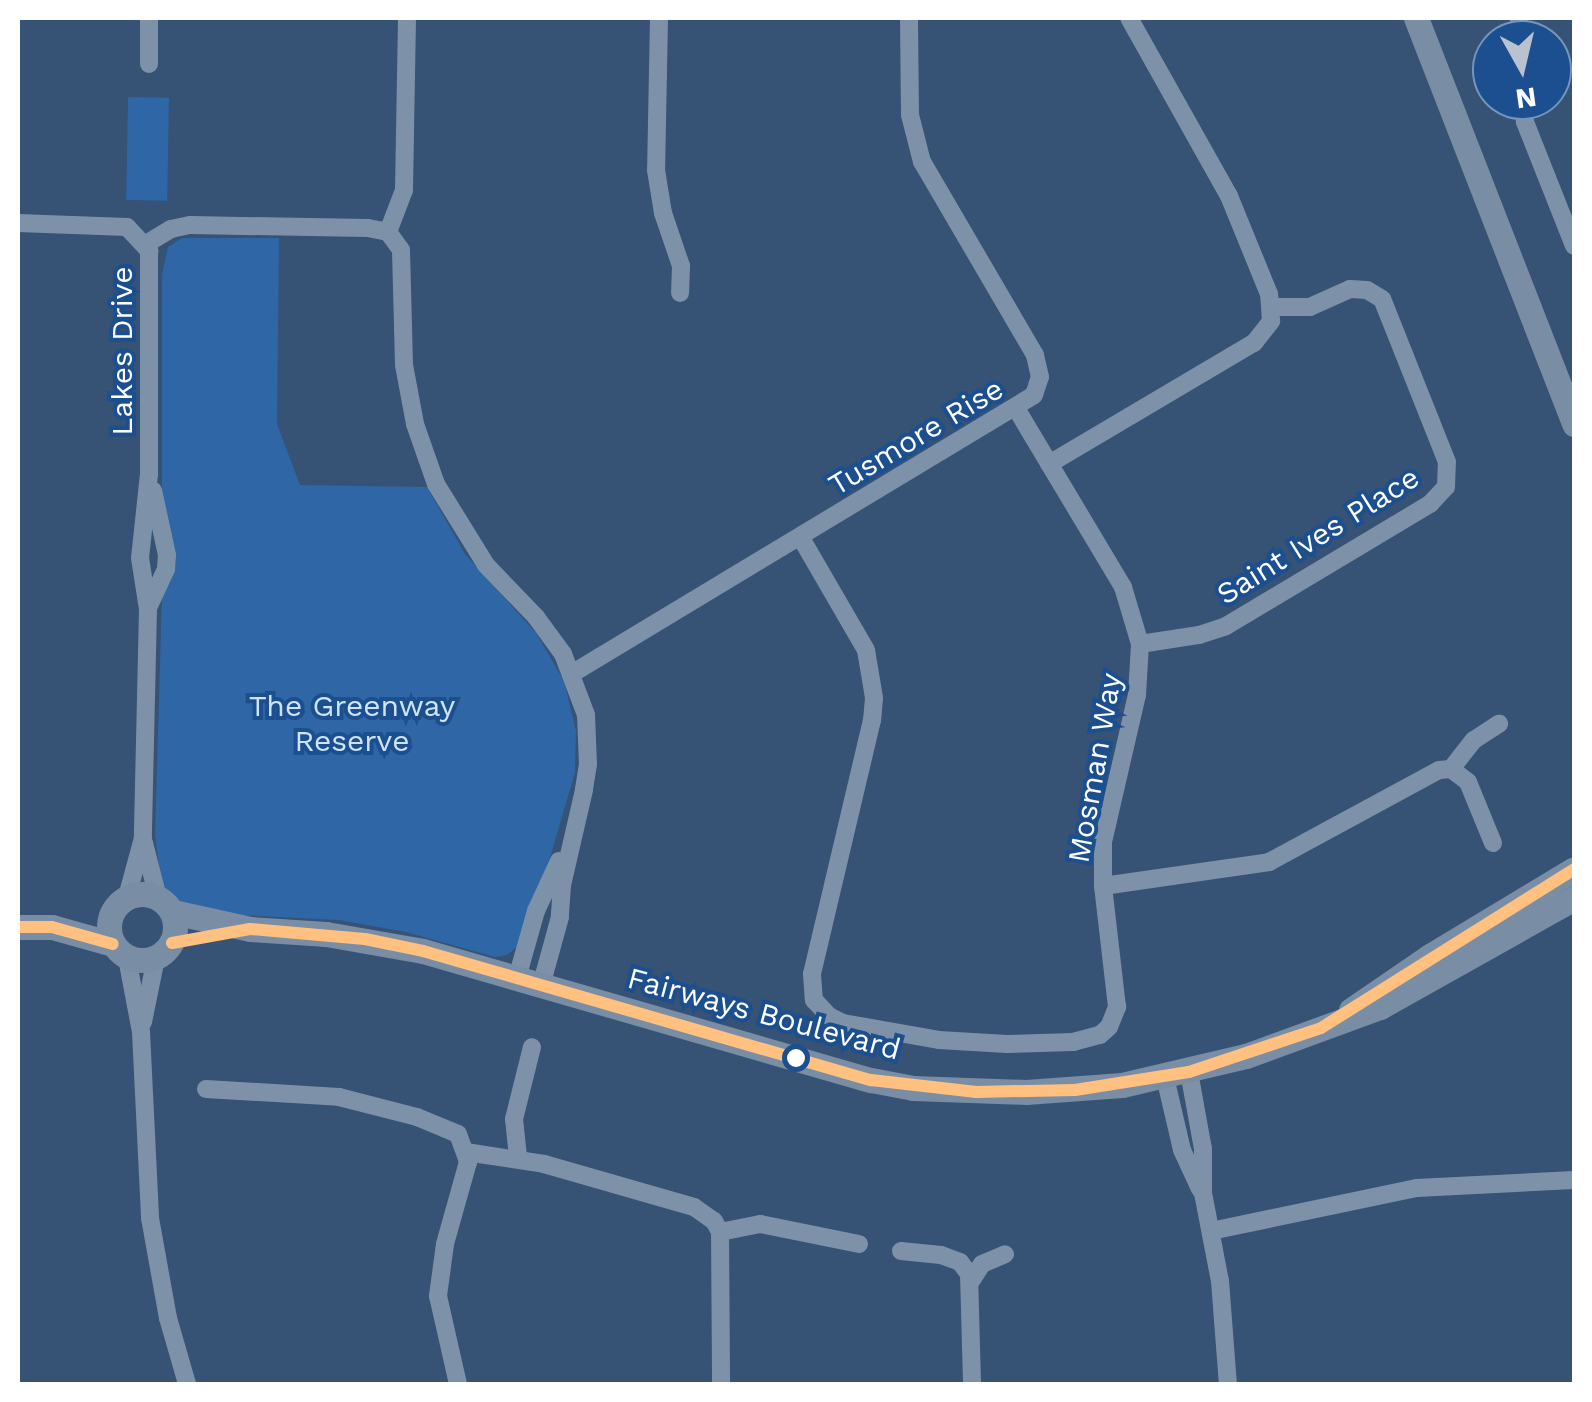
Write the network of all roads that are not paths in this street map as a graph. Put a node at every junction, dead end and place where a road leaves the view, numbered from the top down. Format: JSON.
{"nodes":[{"id":1,"x":149,"y":18,"type":"edge"},
{"id":2,"x":408,"y":18,"type":"edge"},
{"id":3,"x":658,"y":18,"type":"edge"},
{"id":4,"x":909,"y":18,"type":"edge"},
{"id":5,"x":1129,"y":18,"type":"edge"},
{"id":6,"x":1416,"y":18,"type":"edge"},
{"id":7,"x":149,"y":64,"type":"dead end"},
{"id":8,"x":1526,"y":120,"type":"edge"},
{"id":9,"x":18,"y":223,"type":"edge"},
{"id":10,"x":388,"y":232,"type":"junction"},
{"id":11,"x":146,"y":244,"type":"junction"},
{"id":12,"x":1574,"y":246,"type":"edge"},
{"id":13,"x":680,"y":292,"type":"dead end"},
{"id":14,"x":1273,"y":307,"type":"junction"},
{"id":15,"x":1016,"y":410,"type":"junction"},
{"id":16,"x":1574,"y":424,"type":"edge"},
{"id":17,"x":1050,"y":464,"type":"junction"},
{"id":18,"x":149,"y":474,"type":"junction"},
{"id":19,"x":800,"y":538,"type":"junction"},
{"id":20,"x":148,"y":609,"type":"junction"},
{"id":21,"x":1140,"y":644,"type":"junction"},
{"id":22,"x":573,"y":673,"type":"junction"},
{"id":23,"x":1499,"y":724,"type":"dead end"},
{"id":24,"x":1451,"y":769,"type":"junction"},
{"id":25,"x":143,"y":838,"type":"junction"},
{"id":26,"x":1493,"y":842,"type":"dead end"},
{"id":27,"x":1574,"y":870,"type":"edge"},
{"id":28,"x":1103,"y":886,"type":"junction"},
{"id":29,"x":1574,"y":898,"type":"edge"},
{"id":30,"x":120,"y":905,"type":"junction"},
{"id":31,"x":165,"y":905,"type":"junction"},
{"id":32,"x":18,"y":926,"type":"edge"},
{"id":33,"x":52,"y":927,"type":"junction"},
{"id":34,"x":250,"y":929,"type":"junction"},
{"id":35,"x":1480,"y":940,"type":"junction"},
{"id":36,"x":120,"y":950,"type":"junction"},
{"id":37,"x":164,"y":950,"type":"junction"},
{"id":38,"x":529,"y":982,"type":"junction"},
{"id":39,"x":141,"y":1032,"type":"junction"},
{"id":40,"x":532,"y":1047,"type":"dead end"},
{"id":41,"x":1177,"y":1074,"type":"junction"},
{"id":42,"x":206,"y":1089,"type":"dead end"},
{"id":43,"x":466,"y":1152,"type":"junction"},
{"id":44,"x":518,"y":1157,"type":"junction"},
{"id":45,"x":1574,"y":1180,"type":"edge"},
{"id":46,"x":1211,"y":1231,"type":"junction"},
{"id":47,"x":720,"y":1232,"type":"junction"},
{"id":48,"x":859,"y":1244,"type":"dead end"},
{"id":49,"x":900,"y":1251,"type":"dead end"},
{"id":50,"x":1005,"y":1254,"type":"dead end"},
{"id":51,"x":971,"y":1280,"type":"junction"},
{"id":52,"x":187,"y":1384,"type":"edge"},
{"id":53,"x":458,"y":1384,"type":"edge"},
{"id":54,"x":721,"y":1384,"type":"edge"},
{"id":55,"x":972,"y":1384,"type":"edge"},
{"id":56,"x":1228,"y":1384,"type":"edge"}],
"edges":[{"from":1,"to":7,"type":"street"},
{"from":2,"to":10,"type":"street"},
{"from":3,"to":13,"type":"street"},
{"from":4,"to":15,"type":"street","name":"Tusmore Rise"},
{"from":5,"to":14,"type":"street"},
{"from":6,"to":16,"type":"street"},
{"from":8,"to":12,"type":"street"},
{"from":9,"to":11,"type":"street","name":"Lakes Drive"},
{"from":10,"to":11,"type":"street"},
{"from":10,"to":22,"type":"street"},
{"from":11,"to":18,"type":"street","name":"Lakes Drive"},
{"from":14,"to":17,"type":"street"},
{"from":14,"to":21,"type":"street","name":"Saint Ives Place"},
{"from":15,"to":17,"type":"street","name":"Mosman Way"},
{"from":15,"to":19,"type":"street","name":"Tusmore Rise"},
{"from":17,"to":21,"type":"street","name":"Mosman Way"},
{"from":18,"to":20,"type":"street","name":"Lakes Drive"},
{"from":18,"to":20,"type":"street","name":"Lakes Drive"},
{"from":19,"to":22,"type":"street","name":"Tusmore Rise"},
{"from":19,"to":28,"type":"street","name":"Mosman Way"},
{"from":20,"to":25,"type":"street","name":"Lakes Drive"},
{"from":21,"to":28,"type":"street","name":"Mosman Way"},
{"from":22,"to":38,"type":"street"},
{"from":23,"to":24,"type":"street"},
{"from":24,"to":26,"type":"street"},
{"from":24,"to":28,"type":"street"},
{"from":25,"to":30,"type":"street","name":"Lakes Drive"},
{"from":25,"to":31,"type":"street","name":"Lakes Drive"},
{"from":27,"to":35,"type":"street","name":"Fairways Boulevard"},
{"from":29,"to":35,"type":"street","name":"Fairways Boulevard"},
{"from":30,"to":31,"type":"street","name":"Fairways Boulevard"},
{"from":30,"to":33,"type":"street"},
{"from":30,"to":36,"type":"street"},
{"from":31,"to":34,"type":"street","name":"Fairways Boulevard"},
{"from":31,"to":37,"type":"street"},
{"from":32,"to":33,"type":"street"},
{"from":33,"to":36,"type":"street"},
{"from":34,"to":37,"type":"street","name":"Fairways Boulevard"},
{"from":34,"to":38,"type":"street","name":"Fairways Boulevard"},
{"from":35,"to":41,"type":"street","name":"Fairways Boulevard"},
{"from":36,"to":37,"type":"street","name":"Fairways Boulevard"},
{"from":36,"to":39,"type":"street"},
{"from":37,"to":39,"type":"street"},
{"from":38,"to":41,"type":"street","name":"Fairways Boulevard"},
{"from":39,"to":52,"type":"street"},
{"from":40,"to":44,"type":"street"},
{"from":41,"to":46,"type":"street"},
{"from":42,"to":43,"type":"street"},
{"from":43,"to":44,"type":"street"},
{"from":43,"to":53,"type":"street"},
{"from":44,"to":47,"type":"street"},
{"from":45,"to":46,"type":"street"},
{"from":46,"to":56,"type":"street"},
{"from":47,"to":48,"type":"street"},
{"from":47,"to":54,"type":"street"},
{"from":49,"to":51,"type":"street"},
{"from":50,"to":51,"type":"street"},
{"from":51,"to":55,"type":"street"}]}
